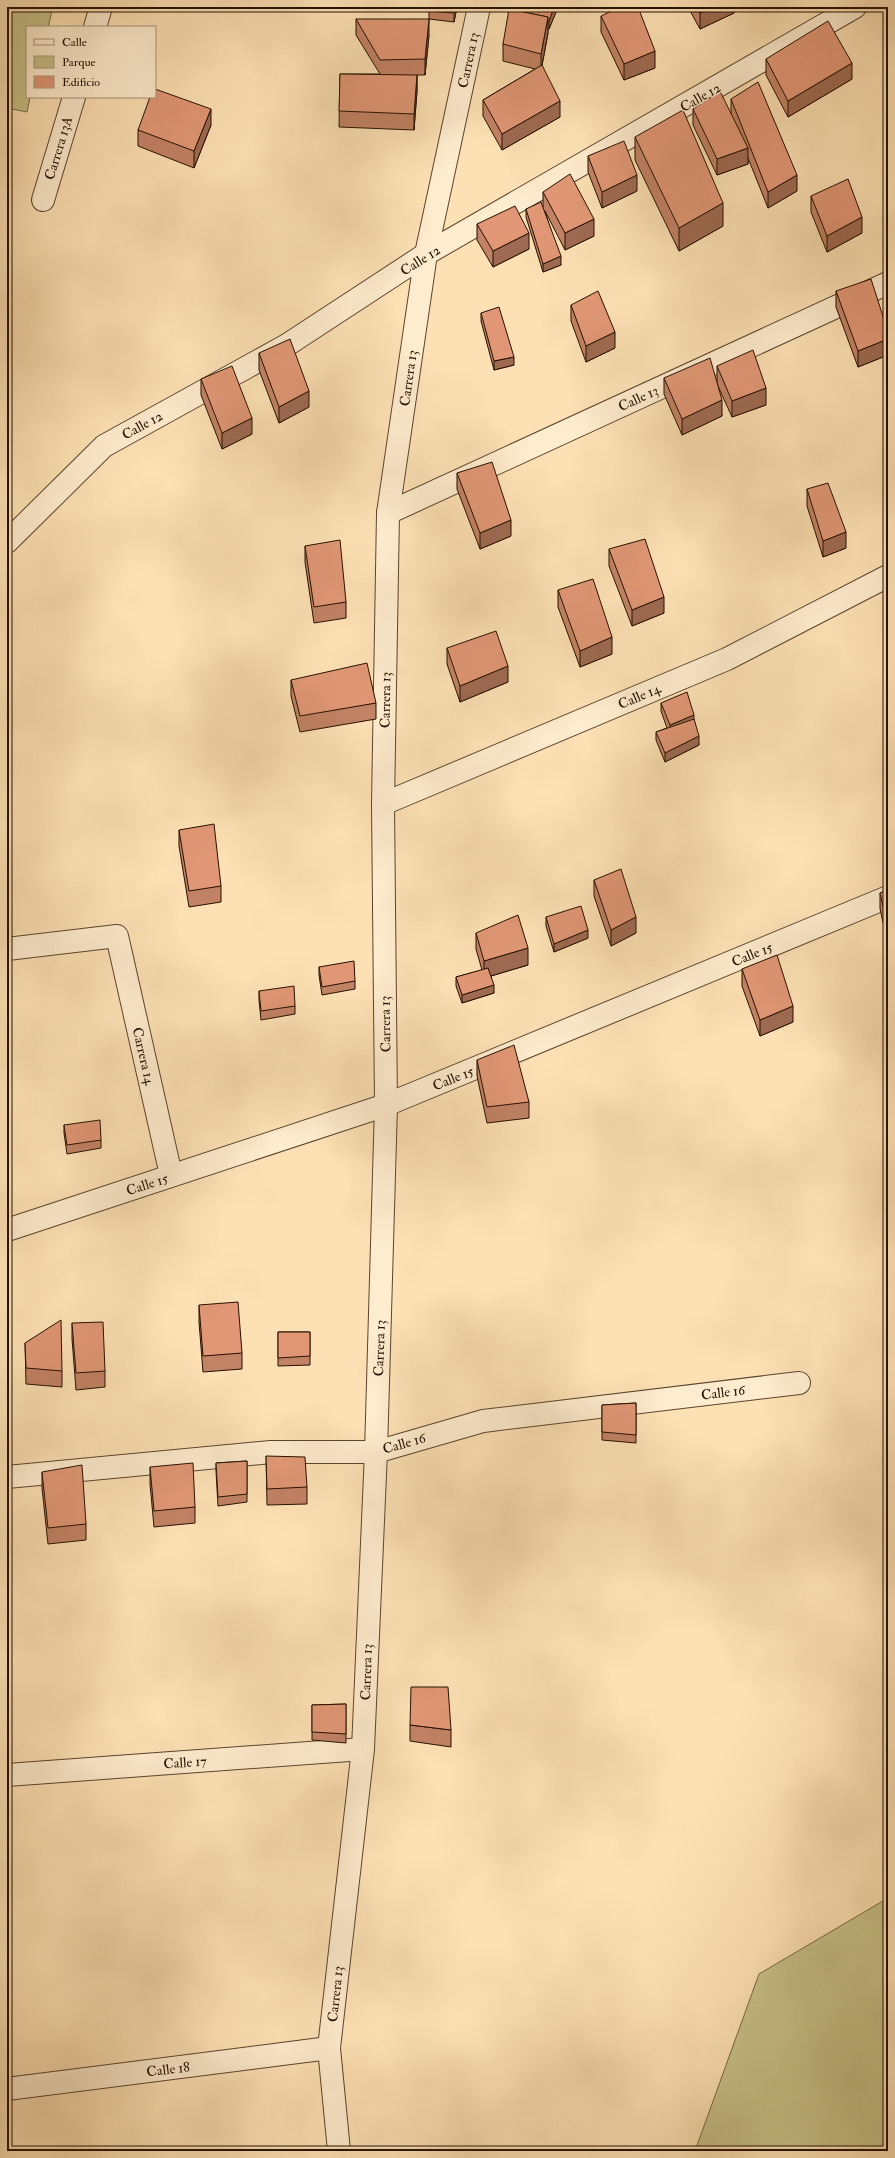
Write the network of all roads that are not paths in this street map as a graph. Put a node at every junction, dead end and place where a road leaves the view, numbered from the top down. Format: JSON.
{"nodes":[{"id":1,"x":101,"y":7,"type":"edge"},
{"id":2,"x":479,"y":7,"type":"edge"},
{"id":3,"x":855,"y":7,"type":"edge"},
{"id":4,"x":95,"y":26,"type":"edge"},
{"id":5,"x":74,"y":98,"type":"edge"},
{"id":6,"x":43,"y":200,"type":"dead end"},
{"id":7,"x":426,"y":254,"type":"junction"},
{"id":8,"x":888,"y":283,"type":"edge"},
{"id":9,"x":388,"y":513,"type":"junction"},
{"id":10,"x":7,"y":542,"type":"edge"},
{"id":11,"x":888,"y":576,"type":"edge"},
{"id":12,"x":383,"y":804,"type":"junction"},
{"id":13,"x":888,"y":897,"type":"edge"},
{"id":14,"x":7,"y":949,"type":"edge"},
{"id":15,"x":386,"y":1105,"type":"junction"},
{"id":16,"x":171,"y":1175,"type":"junction"},
{"id":17,"x":7,"y":1230,"type":"edge"},
{"id":18,"x":798,"y":1383,"type":"dead end"},
{"id":19,"x":376,"y":1452,"type":"junction"},
{"id":20,"x":7,"y":1477,"type":"edge"},
{"id":21,"x":363,"y":1749,"type":"junction"},
{"id":22,"x":7,"y":1774,"type":"edge"},
{"id":23,"x":329,"y":2048,"type":"junction"},
{"id":24,"x":7,"y":2090,"type":"edge"},
{"id":25,"x":339,"y":2151,"type":"edge"}],
"edges":[{"from":1,"to":4,"type":"street"},
{"from":2,"to":7,"type":"street","name":"Carrera 13"},
{"from":3,"to":7,"type":"street","name":"Calle 12"},
{"from":5,"to":6,"type":"street","name":"Carrera 13A"},
{"from":7,"to":9,"type":"street","name":"Carrera 13"},
{"from":7,"to":10,"type":"street","name":"Calle 12"},
{"from":8,"to":9,"type":"street","name":"Calle 13"},
{"from":9,"to":12,"type":"street","name":"Carrera 13"},
{"from":11,"to":12,"type":"street","name":"Calle 14"},
{"from":12,"to":15,"type":"street","name":"Carrera 13"},
{"from":13,"to":15,"type":"street","name":"Calle 15"},
{"from":14,"to":16,"type":"street","name":"Carrera 14"},
{"from":15,"to":16,"type":"street","name":"Calle 15"},
{"from":15,"to":19,"type":"street","name":"Carrera 13"},
{"from":16,"to":17,"type":"street","name":"Calle 15"},
{"from":18,"to":19,"type":"street","name":"Calle 16"},
{"from":19,"to":20,"type":"street","name":"Calle 16"},
{"from":19,"to":21,"type":"street","name":"Carrera 13"},
{"from":21,"to":22,"type":"street","name":"Calle 17"},
{"from":21,"to":23,"type":"street","name":"Carrera 13"},
{"from":23,"to":24,"type":"street","name":"Calle 18"},
{"from":23,"to":25,"type":"street","name":"Carrera 13"}]}
